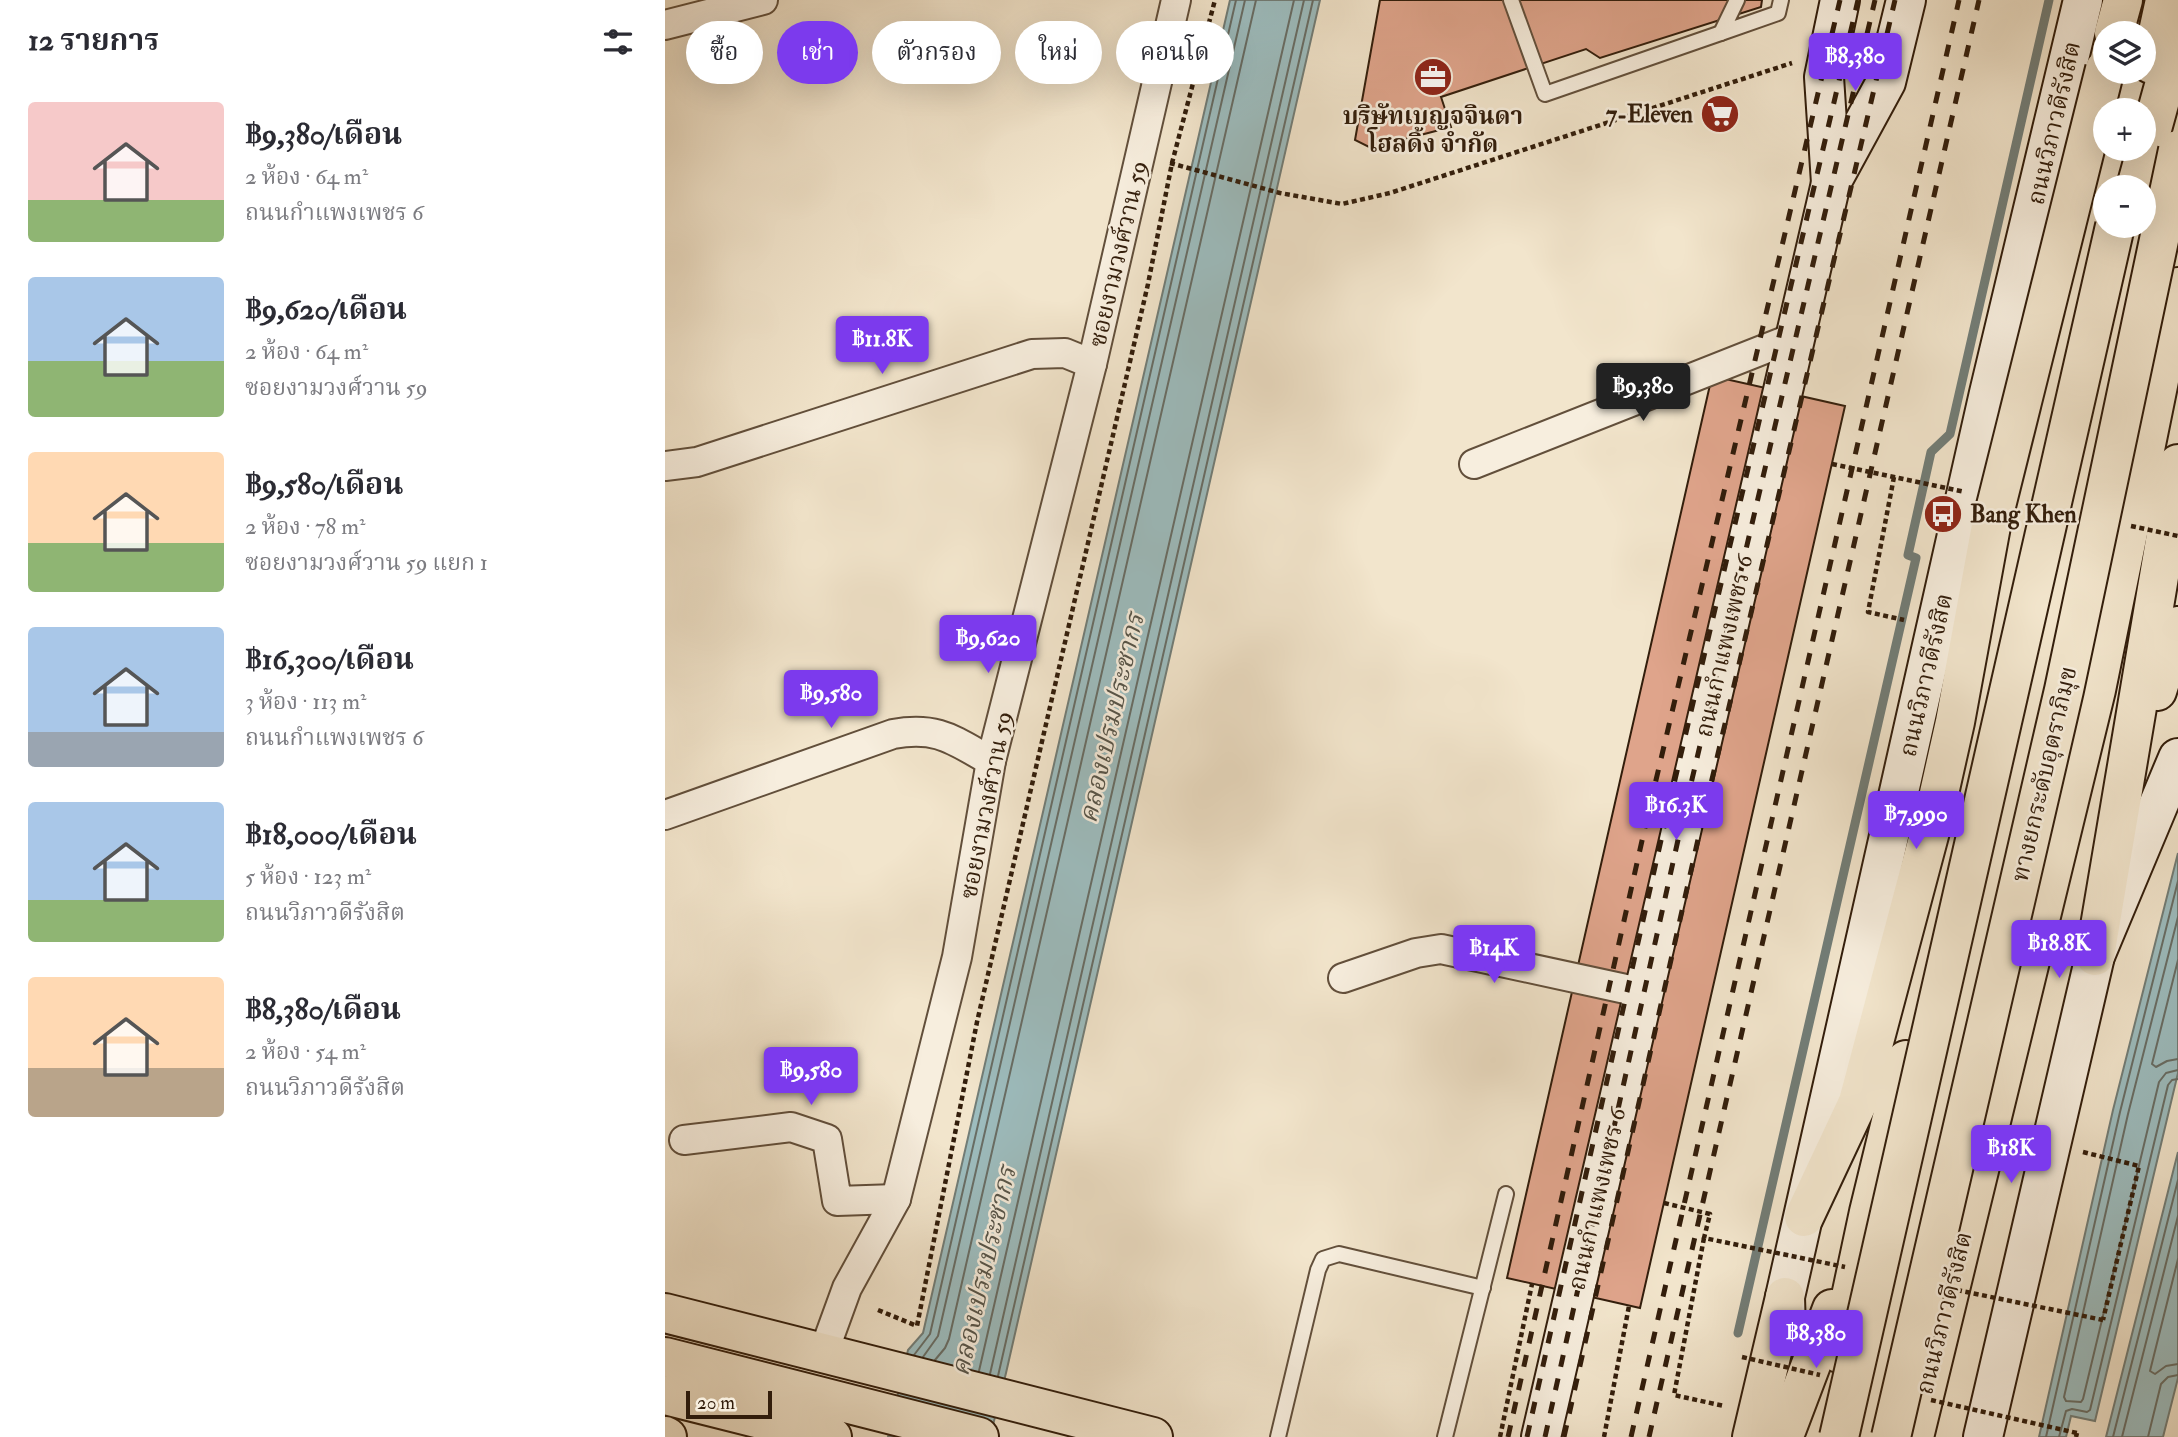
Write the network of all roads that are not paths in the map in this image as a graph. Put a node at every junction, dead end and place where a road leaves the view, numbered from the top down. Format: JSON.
{"nodes":[{"id":1,"x":763,"y":0,"type":"edge"},
{"id":2,"x":1176,"y":0,"type":"edge"},
{"id":3,"x":1511,"y":0,"type":"edge"},
{"id":4,"x":1737,"y":0,"type":"edge"},
{"id":5,"x":1781,"y":0,"type":"edge"},
{"id":6,"x":1840,"y":0,"type":"edge"},
{"id":7,"x":1906,"y":0,"type":"edge"},
{"id":8,"x":2083,"y":0,"type":"edge"},
{"id":9,"x":2123,"y":0,"type":"edge"},
{"id":10,"x":2165,"y":0,"type":"edge"},
{"id":11,"x":2117,"y":21,"type":"edge"},
{"id":12,"x":665,"y":25,"type":"edge"},
{"id":13,"x":1721,"y":33,"type":"junction"},
{"id":14,"x":2178,"y":35,"type":"edge"},
{"id":15,"x":2101,"y":84,"type":"edge"},
{"id":16,"x":2143,"y":98,"type":"edge"},
{"id":17,"x":2178,"y":150,"type":"edge"},
{"id":18,"x":2139,"y":175,"type":"edge"},
{"id":19,"x":1832,"y":183,"type":"junction"},
{"id":20,"x":2112,"y":238,"type":"edge"},
{"id":21,"x":2122,"y":238,"type":"edge"},
{"id":22,"x":2178,"y":287,"type":"edge"},
{"id":23,"x":1795,"y":337,"type":"junction"},
{"id":24,"x":1092,"y":364,"type":"junction"},
{"id":25,"x":1474,"y":464,"type":"dead end"},
{"id":26,"x":2178,"y":464,"type":"edge"},
{"id":27,"x":665,"y":467,"type":"edge"},
{"id":28,"x":2178,"y":626,"type":"edge"},
{"id":29,"x":2178,"y":758,"type":"edge"},
{"id":30,"x":991,"y":761,"type":"junction"},
{"id":31,"x":2122,"y":787,"type":"junction"},
{"id":32,"x":665,"y":815,"type":"edge"},
{"id":33,"x":2095,"y":956,"type":"junction"},
{"id":34,"x":1343,"y":978,"type":"dead end"},
{"id":35,"x":1644,"y":993,"type":"junction"},
{"id":36,"x":684,"y":1140,"type":"dead end"},
{"id":37,"x":1506,"y":1194,"type":"dead end"},
{"id":38,"x":896,"y":1199,"type":"junction"},
{"id":39,"x":1804,"y":1217,"type":"junction"},
{"id":40,"x":1483,"y":1288,"type":"junction"},
{"id":41,"x":665,"y":1313,"type":"edge"},
{"id":42,"x":823,"y":1354,"type":"junction"},
{"id":43,"x":665,"y":1357,"type":"edge"},
{"id":44,"x":665,"y":1395,"type":"edge"},
{"id":45,"x":1786,"y":1435,"type":"edge"},
{"id":46,"x":832,"y":1437,"type":"edge"},
{"id":47,"x":979,"y":1437,"type":"edge"},
{"id":48,"x":1153,"y":1437,"type":"edge"},
{"id":49,"x":1278,"y":1437,"type":"edge"},
{"id":50,"x":1445,"y":1437,"type":"edge"},
{"id":51,"x":1541,"y":1437,"type":"edge"},
{"id":52,"x":1839,"y":1437,"type":"edge"},
{"id":53,"x":1891,"y":1437,"type":"edge"},
{"id":54,"x":1914,"y":1437,"type":"edge"},
{"id":55,"x":1983,"y":1437,"type":"edge"}],
"edges":[{"from":1,"to":12,"type":"street"},
{"from":2,"to":24,"type":"street","name":"ซอยงามวงศ์วาน 59"},
{"from":3,"to":13,"type":"lane"},
{"from":4,"to":13,"type":"lane"},
{"from":5,"to":13,"type":"lane"},
{"from":6,"to":19,"type":"main road","name":"ถนนกำแพงเพชร 6"},
{"from":7,"to":19,"type":"main road","name":"ถนนกำแพงเพชร 6"},
{"from":8,"to":39,"type":"main road","name":"ถนนวิภาวดีรังสิต"},
{"from":9,"to":11,"type":"main road"},
{"from":10,"to":16,"type":"main road"},
{"from":14,"to":18,"type":"main road"},
{"from":15,"to":39,"type":"main road","bridge":true},
{"from":17,"to":53,"type":"main road","name":"ทางยกระดับอุตราภิมุข","bridge":true},
{"from":19,"to":23,"type":"main road","name":"ถนนกำแพงเพชร 6"},
{"from":20,"to":52,"type":"main road","name":"ทางยกระดับอุตราภิมุข","bridge":true},
{"from":21,"to":45,"type":"main road","name":"ถนนวิภาวดีรังสิต"},
{"from":22,"to":54,"type":"main road","name":"ถนนวิภาวดีรังสิต"},
{"from":23,"to":25,"type":"street"},
{"from":23,"to":35,"type":"main road","name":"ถนนกำแพงเพชร 6"},
{"from":24,"to":27,"type":"street"},
{"from":24,"to":30,"type":"street","name":"ซอยงามวงศ์วาน 59"},
{"from":26,"to":31,"type":"main road"},
{"from":28,"to":31,"type":"main road"},
{"from":29,"to":33,"type":"main road"},
{"from":30,"to":32,"type":"street"},
{"from":30,"to":38,"type":"street","name":"ซอยงามวงศ์วาน 59"},
{"from":31,"to":33,"type":"main road"},
{"from":33,"to":55,"type":"main road"},
{"from":34,"to":35,"type":"street"},
{"from":35,"to":51,"type":"main road","name":"ถนนกำแพงเพชร 6"},
{"from":36,"to":38,"type":"street"},
{"from":37,"to":40,"type":"lane"},
{"from":38,"to":42,"type":"street","name":"ซอยงามวงศ์วาน 59"},
{"from":39,"to":45,"type":"main road","name":"ถนนวิภาวดีรังสิต"},
{"from":40,"to":49,"type":"lane"},
{"from":40,"to":50,"type":"lane"},
{"from":41,"to":42,"type":"main road"},
{"from":42,"to":48,"type":"main road"},
{"from":43,"to":47,"type":"main road"},
{"from":44,"to":46,"type":"main road"}]}
